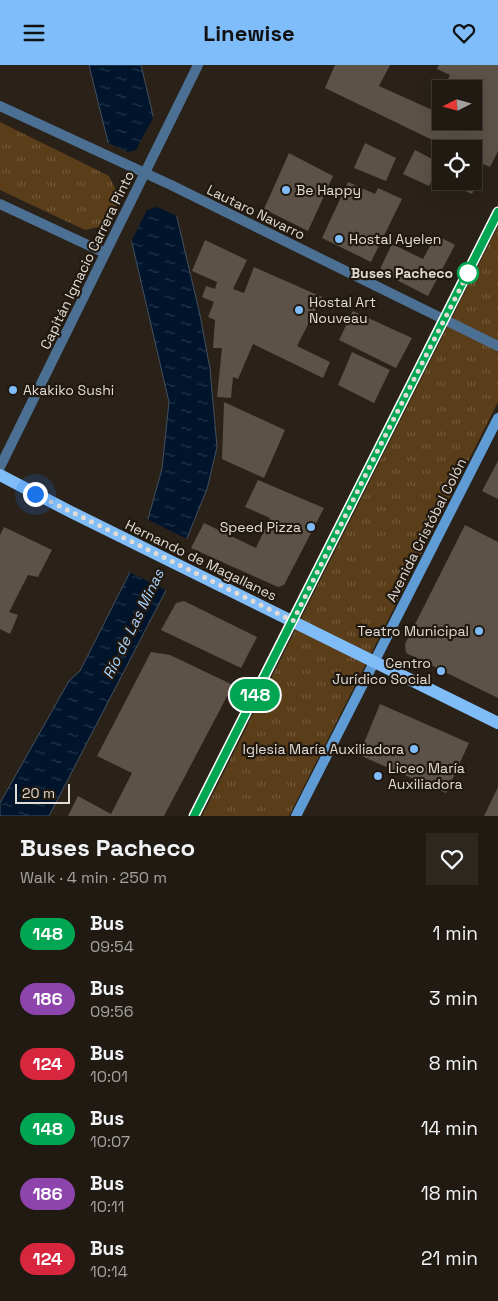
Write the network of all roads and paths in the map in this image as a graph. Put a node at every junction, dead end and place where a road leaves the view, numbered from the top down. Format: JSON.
{"nodes":[{"id":1,"x":198,"y":65,"type":"edge"},
{"id":2,"x":0,"y":106,"type":"edge"},
{"id":3,"x":144,"y":173,"type":"junction"},
{"id":4,"x":0,"y":204,"type":"edge"},
{"id":5,"x":498,"y":212,"type":"edge"},
{"id":6,"x":105,"y":253,"type":"junction"},
{"id":7,"x":444,"y":320,"type":"junction"},
{"id":8,"x":498,"y":346,"type":"edge"},
{"id":9,"x":498,"y":417,"type":"edge"},
{"id":10,"x":0,"y":467,"type":"edge"},
{"id":11,"x":0,"y":475,"type":"edge"},
{"id":12,"x":293,"y":621,"type":"junction"},
{"id":13,"x":374,"y":661,"type":"junction"},
{"id":14,"x":498,"y":723,"type":"edge"},
{"id":15,"x":194,"y":816,"type":"edge"},
{"id":16,"x":296,"y":816,"type":"edge"}],
"edges":[{"from":1,"to":3,"type":"street","name":"Capitán Ignacio Carrera Pinto"},
{"from":2,"to":3,"type":"street","name":"Lautaro Navarro"},
{"from":3,"to":6,"type":"street","name":"Capitán Ignacio Carrera Pinto"},
{"from":3,"to":7,"type":"street","name":"Lautaro Navarro"},
{"from":4,"to":6,"type":"street"},
{"from":5,"to":7,"type":"main road"},
{"from":6,"to":10,"type":"street","name":"Capitán Ignacio Carrera Pinto"},
{"from":7,"to":8,"type":"street","name":"Lautaro Navarro"},
{"from":7,"to":12,"type":"main road"},
{"from":9,"to":13,"type":"main road","name":"Avenida Cristóbal Colón"},
{"from":11,"to":12,"type":"main road","name":"Hernando de Magallanes"},
{"from":12,"to":13,"type":"main road","name":"Hernando de Magallanes"},
{"from":12,"to":15,"type":"main road"},
{"from":13,"to":14,"type":"main road","name":"Hernando de Magallanes"},
{"from":13,"to":16,"type":"main road","name":"Avenida Cristóbal Colón"}]}
